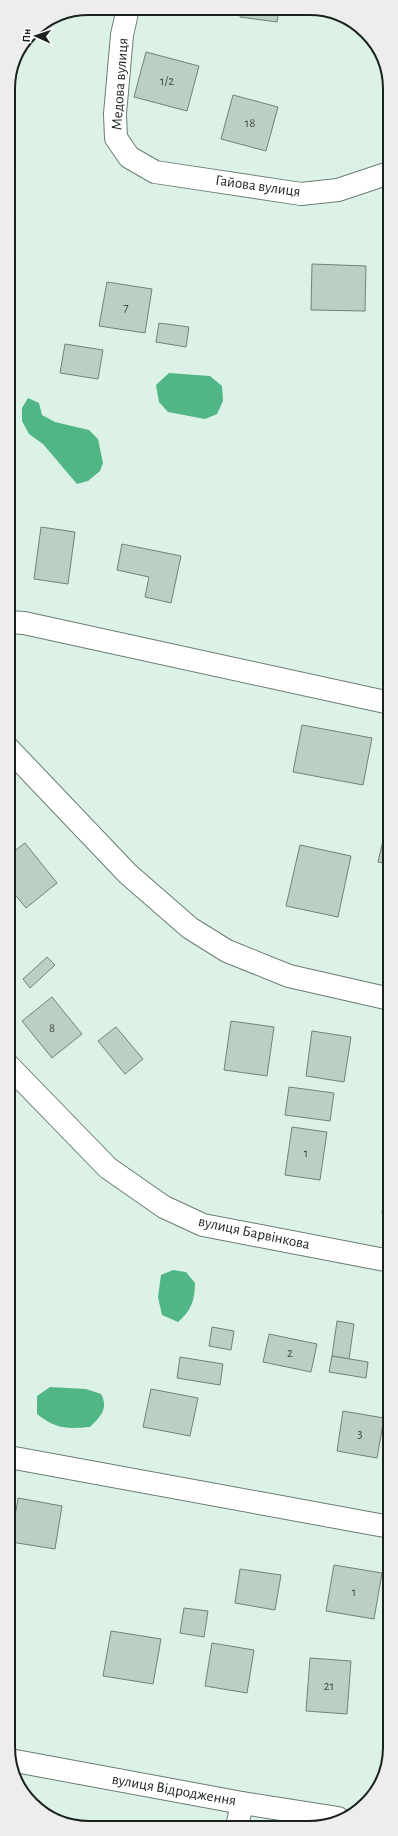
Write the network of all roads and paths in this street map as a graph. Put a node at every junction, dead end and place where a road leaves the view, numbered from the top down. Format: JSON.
{"nodes":[{"id":1,"x":126,"y":15,"type":"edge"},
{"id":2,"x":129,"y":157,"type":"joint"},
{"id":3,"x":383,"y":175,"type":"edge"},
{"id":4,"x":15,"y":622,"type":"edge"},
{"id":5,"x":383,"y":701,"type":"edge"},
{"id":6,"x":15,"y":755,"type":"edge"},
{"id":7,"x":383,"y":997,"type":"edge"},
{"id":8,"x":15,"y":1072,"type":"edge"},
{"id":9,"x":383,"y":1259,"type":"edge"},
{"id":10,"x":15,"y":1458,"type":"edge"},
{"id":11,"x":383,"y":1526,"type":"edge"},
{"id":12,"x":16,"y":1761,"type":"edge"},
{"id":13,"x":242,"y":1803,"type":"junction"},
{"id":14,"x":331,"y":1817,"type":"edge"},
{"id":15,"x":238,"y":1821,"type":"edge"}],
"edges":[{"from":1,"to":2,"type":"street","name":"Медова вулиця"},
{"from":2,"to":3,"type":"street","name":"Гайова вулиця"},
{"from":4,"to":5,"type":"street"},
{"from":6,"to":7,"type":"street"},
{"from":8,"to":9,"type":"street","name":"вулиця Барвінкова"},
{"from":10,"to":11,"type":"street"},
{"from":12,"to":13,"type":"street","name":"вулиця Відродження"},
{"from":13,"to":14,"type":"street","name":"вулиця Відродження"},
{"from":13,"to":15,"type":"street"}]}
